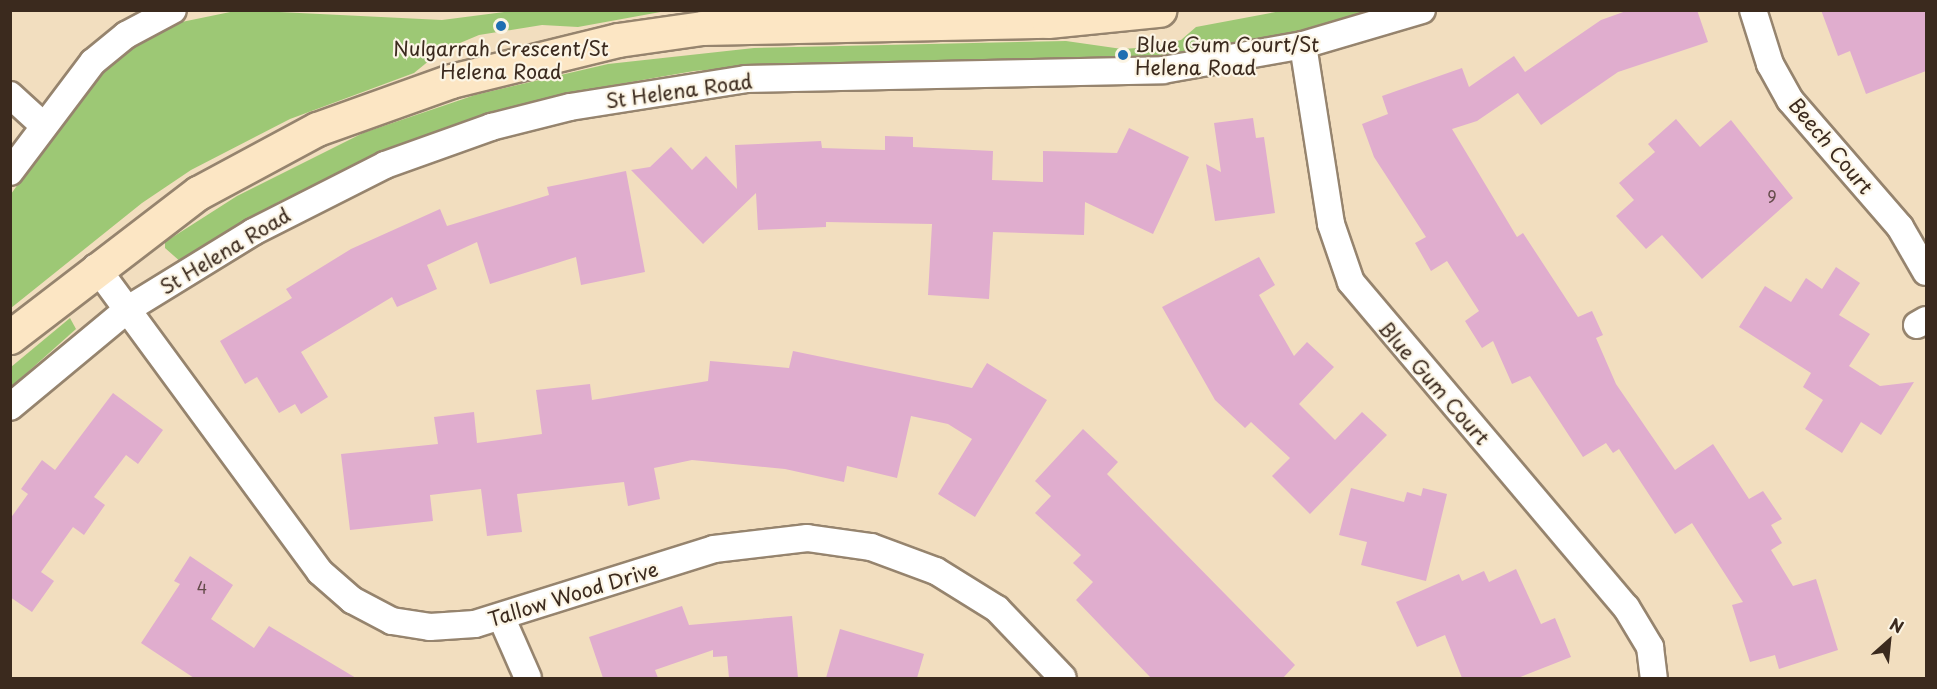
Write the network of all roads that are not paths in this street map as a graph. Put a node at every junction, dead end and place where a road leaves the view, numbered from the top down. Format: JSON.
{"nodes":[{"id":1,"x":173,"y":10,"type":"edge"},
{"id":2,"x":1159,"y":10,"type":"edge"},
{"id":3,"x":1422,"y":10,"type":"edge"},
{"id":4,"x":1753,"y":10,"type":"edge"},
{"id":5,"x":902,"y":17,"type":"edge"},
{"id":6,"x":1303,"y":45,"type":"junction"},
{"id":7,"x":10,"y":95,"type":"edge"},
{"id":8,"x":44,"y":126,"type":"junction"},
{"id":9,"x":10,"y":172,"type":"edge"},
{"id":10,"x":96,"y":267,"type":"junction"},
{"id":11,"x":1926,"y":272,"type":"edge"},
{"id":12,"x":128,"y":309,"type":"junction"},
{"id":13,"x":10,"y":337,"type":"edge"},
{"id":14,"x":10,"y":407,"type":"edge"},
{"id":15,"x":502,"y":619,"type":"junction"},
{"id":16,"x":528,"y":678,"type":"edge"},
{"id":17,"x":1063,"y":678,"type":"edge"},
{"id":18,"x":1654,"y":678,"type":"edge"}],
"edges":[{"from":1,"to":8,"type":"street"},
{"from":2,"to":5,"type":"main road"},
{"from":3,"to":6,"type":"street","name":"St Helena Road"},
{"from":4,"to":11,"type":"street","name":"Beech Court"},
{"from":5,"to":10,"type":"main road"},
{"from":6,"to":12,"type":"street","name":"St Helena Road"},
{"from":6,"to":18,"type":"street","name":"Blue Gum Court"},
{"from":7,"to":8,"type":"street"},
{"from":8,"to":9,"type":"street"},
{"from":10,"to":12,"type":"street","name":"Tallow Wood Drive"},
{"from":10,"to":13,"type":"main road"},
{"from":12,"to":14,"type":"street","name":"St Helena Road"},
{"from":12,"to":15,"type":"street","name":"Tallow Wood Drive"},
{"from":15,"to":16,"type":"street"},
{"from":15,"to":17,"type":"street","name":"Tallow Wood Drive"}]}
